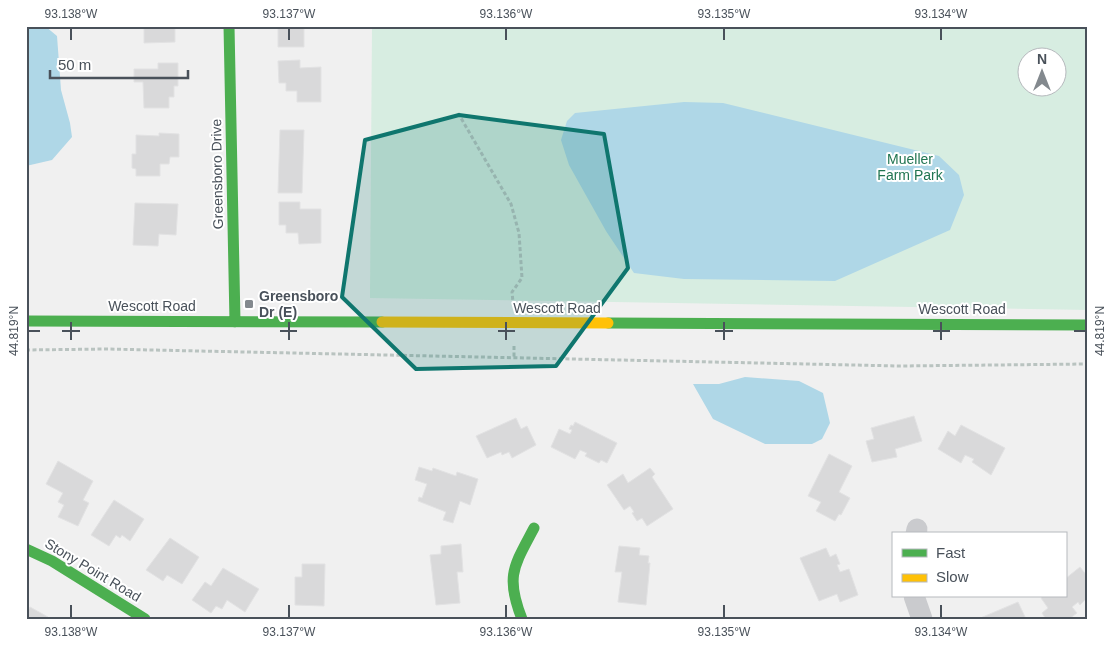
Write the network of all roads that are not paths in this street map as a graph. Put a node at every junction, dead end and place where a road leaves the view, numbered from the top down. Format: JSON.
{"nodes":[{"id":1,"x":229,"y":26,"type":"edge"},
{"id":2,"x":26,"y":321,"type":"edge"},
{"id":3,"x":235,"y":322,"type":"junction"},
{"id":4,"x":1088,"y":324,"type":"edge"},
{"id":5,"x":534,"y":528,"type":"dead end"},
{"id":6,"x":26,"y":549,"type":"edge"},
{"id":7,"x":915,"y":598,"type":"edge"},
{"id":8,"x":145,"y":619,"type":"edge"},
{"id":9,"x":522,"y":619,"type":"edge"},
{"id":10,"x":922,"y":619,"type":"edge"}],
"edges":[{"from":1,"to":3,"type":"street","name":"Greensboro Drive"},
{"from":2,"to":3,"type":"street","name":"Wescott Road"},
{"from":3,"to":4,"type":"street","name":"Wescott Road"},
{"from":5,"to":9,"type":"street"},
{"from":6,"to":8,"type":"street","name":"Stony Point Road"},
{"from":7,"to":10,"type":"street"}]}
